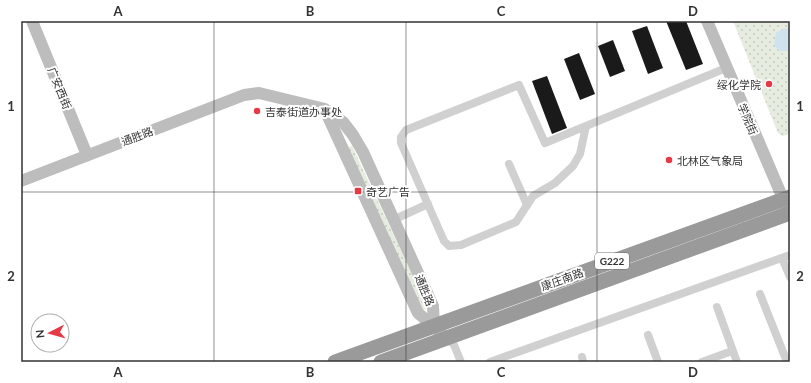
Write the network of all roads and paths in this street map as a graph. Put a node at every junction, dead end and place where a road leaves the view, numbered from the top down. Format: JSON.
{"nodes":[{"id":1,"x":32,"y":21,"type":"edge"},
{"id":2,"x":707,"y":21,"type":"edge"},
{"id":3,"x":726,"y":68,"type":"junction"},
{"id":4,"x":325,"y":109,"type":"junction"},
{"id":5,"x":586,"y":126,"type":"junction"},
{"id":6,"x":87,"y":155,"type":"junction"},
{"id":7,"x":509,"y":164,"type":"dead end"},
{"id":8,"x":21,"y":181,"type":"edge"},
{"id":9,"x":787,"y":198,"type":"edge"},
{"id":10,"x":428,"y":204,"type":"junction"},
{"id":11,"x":527,"y":206,"type":"junction"},
{"id":12,"x":790,"y":214,"type":"edge"},
{"id":13,"x":393,"y":220,"type":"junction"},
{"id":14,"x":786,"y":256,"type":"edge"},
{"id":15,"x":790,"y":277,"type":"edge"},
{"id":16,"x":760,"y":294,"type":"dead end"},
{"id":17,"x":716,"y":307,"type":"dead end"},
{"id":18,"x":434,"y":326,"type":"junction"},
{"id":19,"x":648,"y":335,"type":"dead end"},
{"id":20,"x":447,"y":338,"type":"junction"},
{"id":21,"x":732,"y":351,"type":"junction"},
{"id":22,"x":335,"y":362,"type":"edge"},
{"id":23,"x":381,"y":362,"type":"edge"},
{"id":24,"x":460,"y":362,"type":"edge"},
{"id":25,"x":490,"y":362,"type":"edge"},
{"id":26,"x":658,"y":362,"type":"edge"},
{"id":27,"x":702,"y":362,"type":"edge"},
{"id":28,"x":737,"y":362,"type":"edge"},
{"id":29,"x":787,"y":362,"type":"edge"}],
"edges":[{"from":1,"to":6,"type":"street","name":"广安西街"},
{"from":2,"to":3,"type":"street","name":"学院街"},
{"from":3,"to":5,"type":"street"},
{"from":3,"to":9,"type":"street","name":"学院街"},
{"from":4,"to":6,"type":"street","name":"通胜路"},
{"from":4,"to":13,"type":"street","name":"通胜路"},
{"from":4,"to":18,"type":"street","name":"通胜路"},
{"from":5,"to":10,"type":"street"},
{"from":5,"to":11,"type":"street"},
{"from":6,"to":8,"type":"street","name":"通胜路"},
{"from":7,"to":11,"type":"street"},
{"from":9,"to":12,"type":"street","name":"学院街"},
{"from":9,"to":18,"type":"highway","name":"康庄南路","number":"G222"},
{"from":10,"to":11,"type":"street"},
{"from":10,"to":13,"type":"street"},
{"from":12,"to":20,"type":"highway","name":"康庄南路","number":"G222"},
{"from":13,"to":18,"type":"street","name":"通胜路"},
{"from":14,"to":15,"type":"street"},
{"from":14,"to":25,"type":"street"},
{"from":16,"to":29,"type":"street"},
{"from":17,"to":21,"type":"street"},
{"from":18,"to":20,"type":"street"},
{"from":18,"to":22,"type":"highway","name":"康庄南路","number":"G222"},
{"from":19,"to":26,"type":"street"},
{"from":20,"to":23,"type":"highway","name":"康庄南路","number":"G222"},
{"from":20,"to":24,"type":"street"},
{"from":21,"to":27,"type":"street"},
{"from":21,"to":28,"type":"street"}]}
